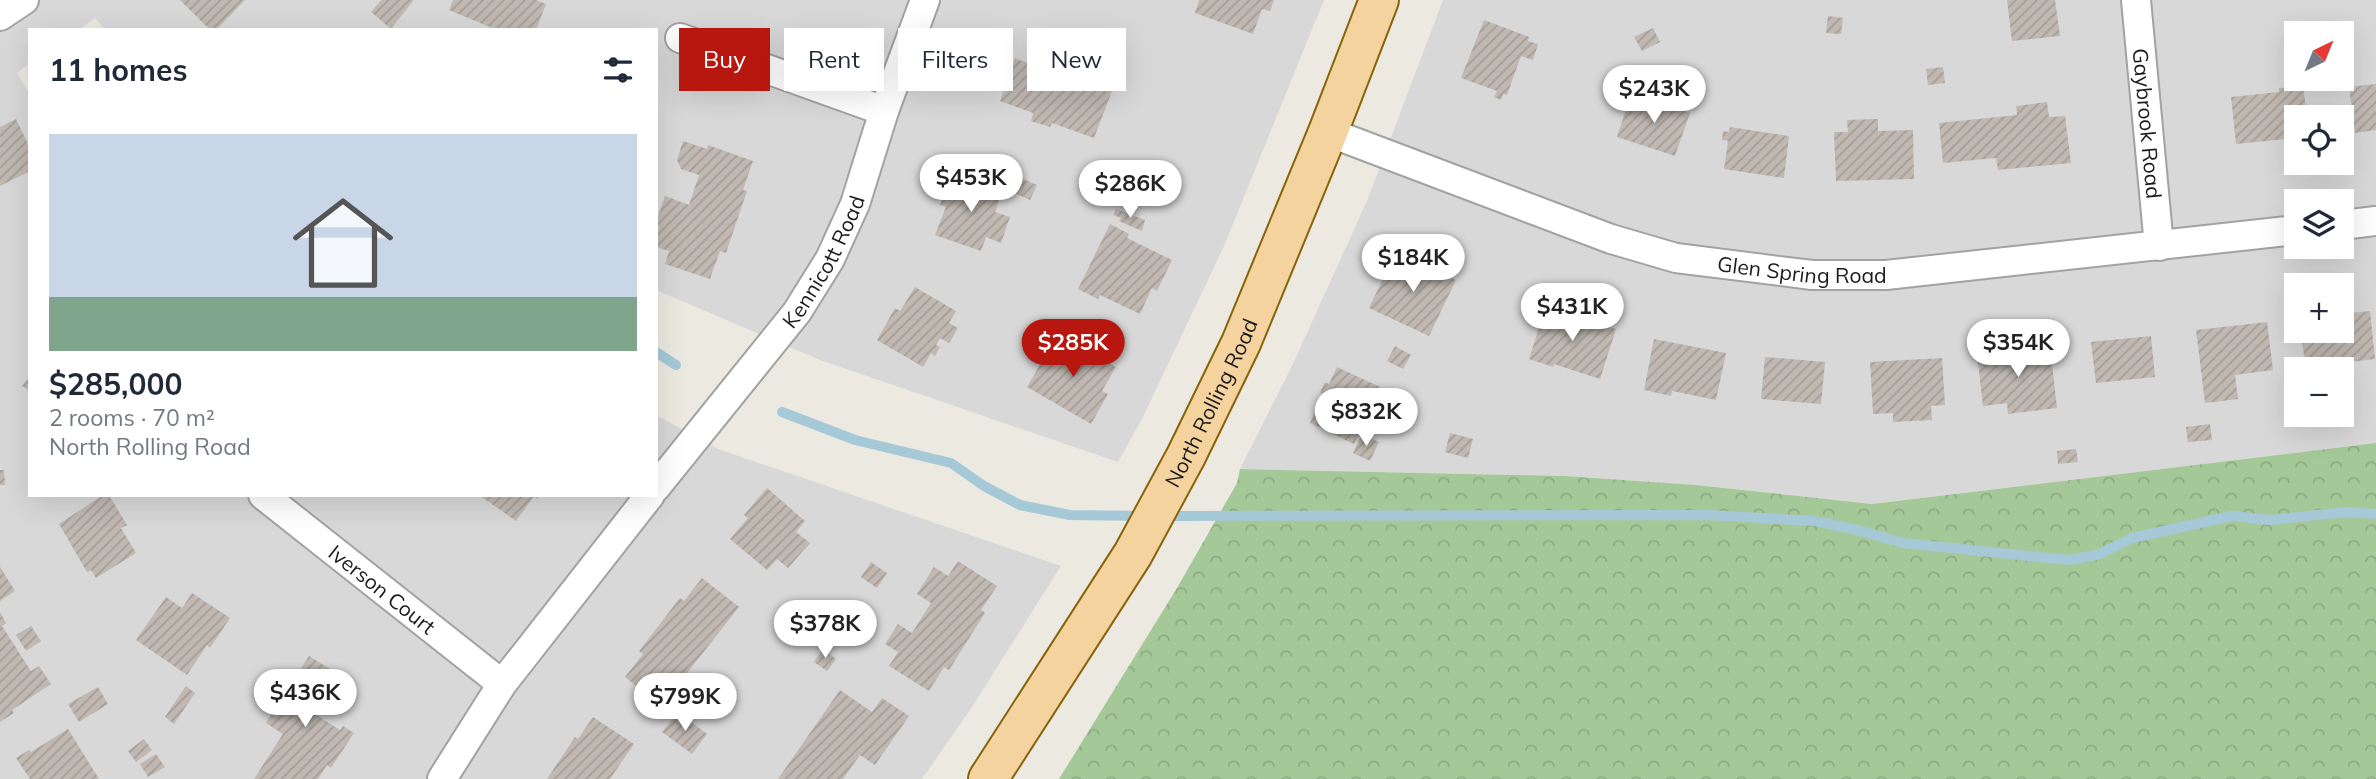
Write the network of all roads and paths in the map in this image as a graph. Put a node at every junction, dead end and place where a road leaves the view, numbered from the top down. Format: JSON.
{"nodes":[{"id":1,"x":24,"y":0,"type":"edge"},
{"id":2,"x":925,"y":0,"type":"edge"},
{"id":3,"x":1379,"y":0,"type":"edge"},
{"id":4,"x":2136,"y":0,"type":"edge"},
{"id":5,"x":0,"y":16,"type":"edge"},
{"id":6,"x":770,"y":70,"type":"edge"},
{"id":7,"x":884,"y":111,"type":"junction"},
{"id":8,"x":1328,"y":132,"type":"junction"},
{"id":9,"x":2376,"y":221,"type":"edge"},
{"id":10,"x":2354,"y":224,"type":"edge"},
{"id":11,"x":2284,"y":231,"type":"edge"},
{"id":12,"x":2158,"y":246,"type":"junction"},
{"id":13,"x":658,"y":484,"type":"edge"},
{"id":14,"x":266,"y":497,"type":"edge"},
{"id":15,"x":648,"y":497,"type":"edge"},
{"id":16,"x":502,"y":684,"type":"junction"},
{"id":17,"x":442,"y":779,"type":"edge"},
{"id":18,"x":988,"y":779,"type":"edge"}],
"edges":[{"from":1,"to":5,"type":"street"},
{"from":2,"to":7,"type":"street","name":"Kennicott Road"},
{"from":3,"to":8,"type":"main road","name":"North Rolling Road"},
{"from":4,"to":12,"type":"street","name":"Gaybrook Road"},
{"from":6,"to":7,"type":"street"},
{"from":7,"to":13,"type":"street","name":"Kennicott Road"},
{"from":8,"to":12,"type":"street","name":"Glen Spring Road"},
{"from":8,"to":18,"type":"main road","name":"North Rolling Road"},
{"from":9,"to":10,"type":"street"},
{"from":11,"to":12,"type":"street","name":"Glen Spring Road"},
{"from":14,"to":16,"type":"street","name":"Iverson Court"},
{"from":15,"to":16,"type":"street"},
{"from":16,"to":17,"type":"street"}]}
